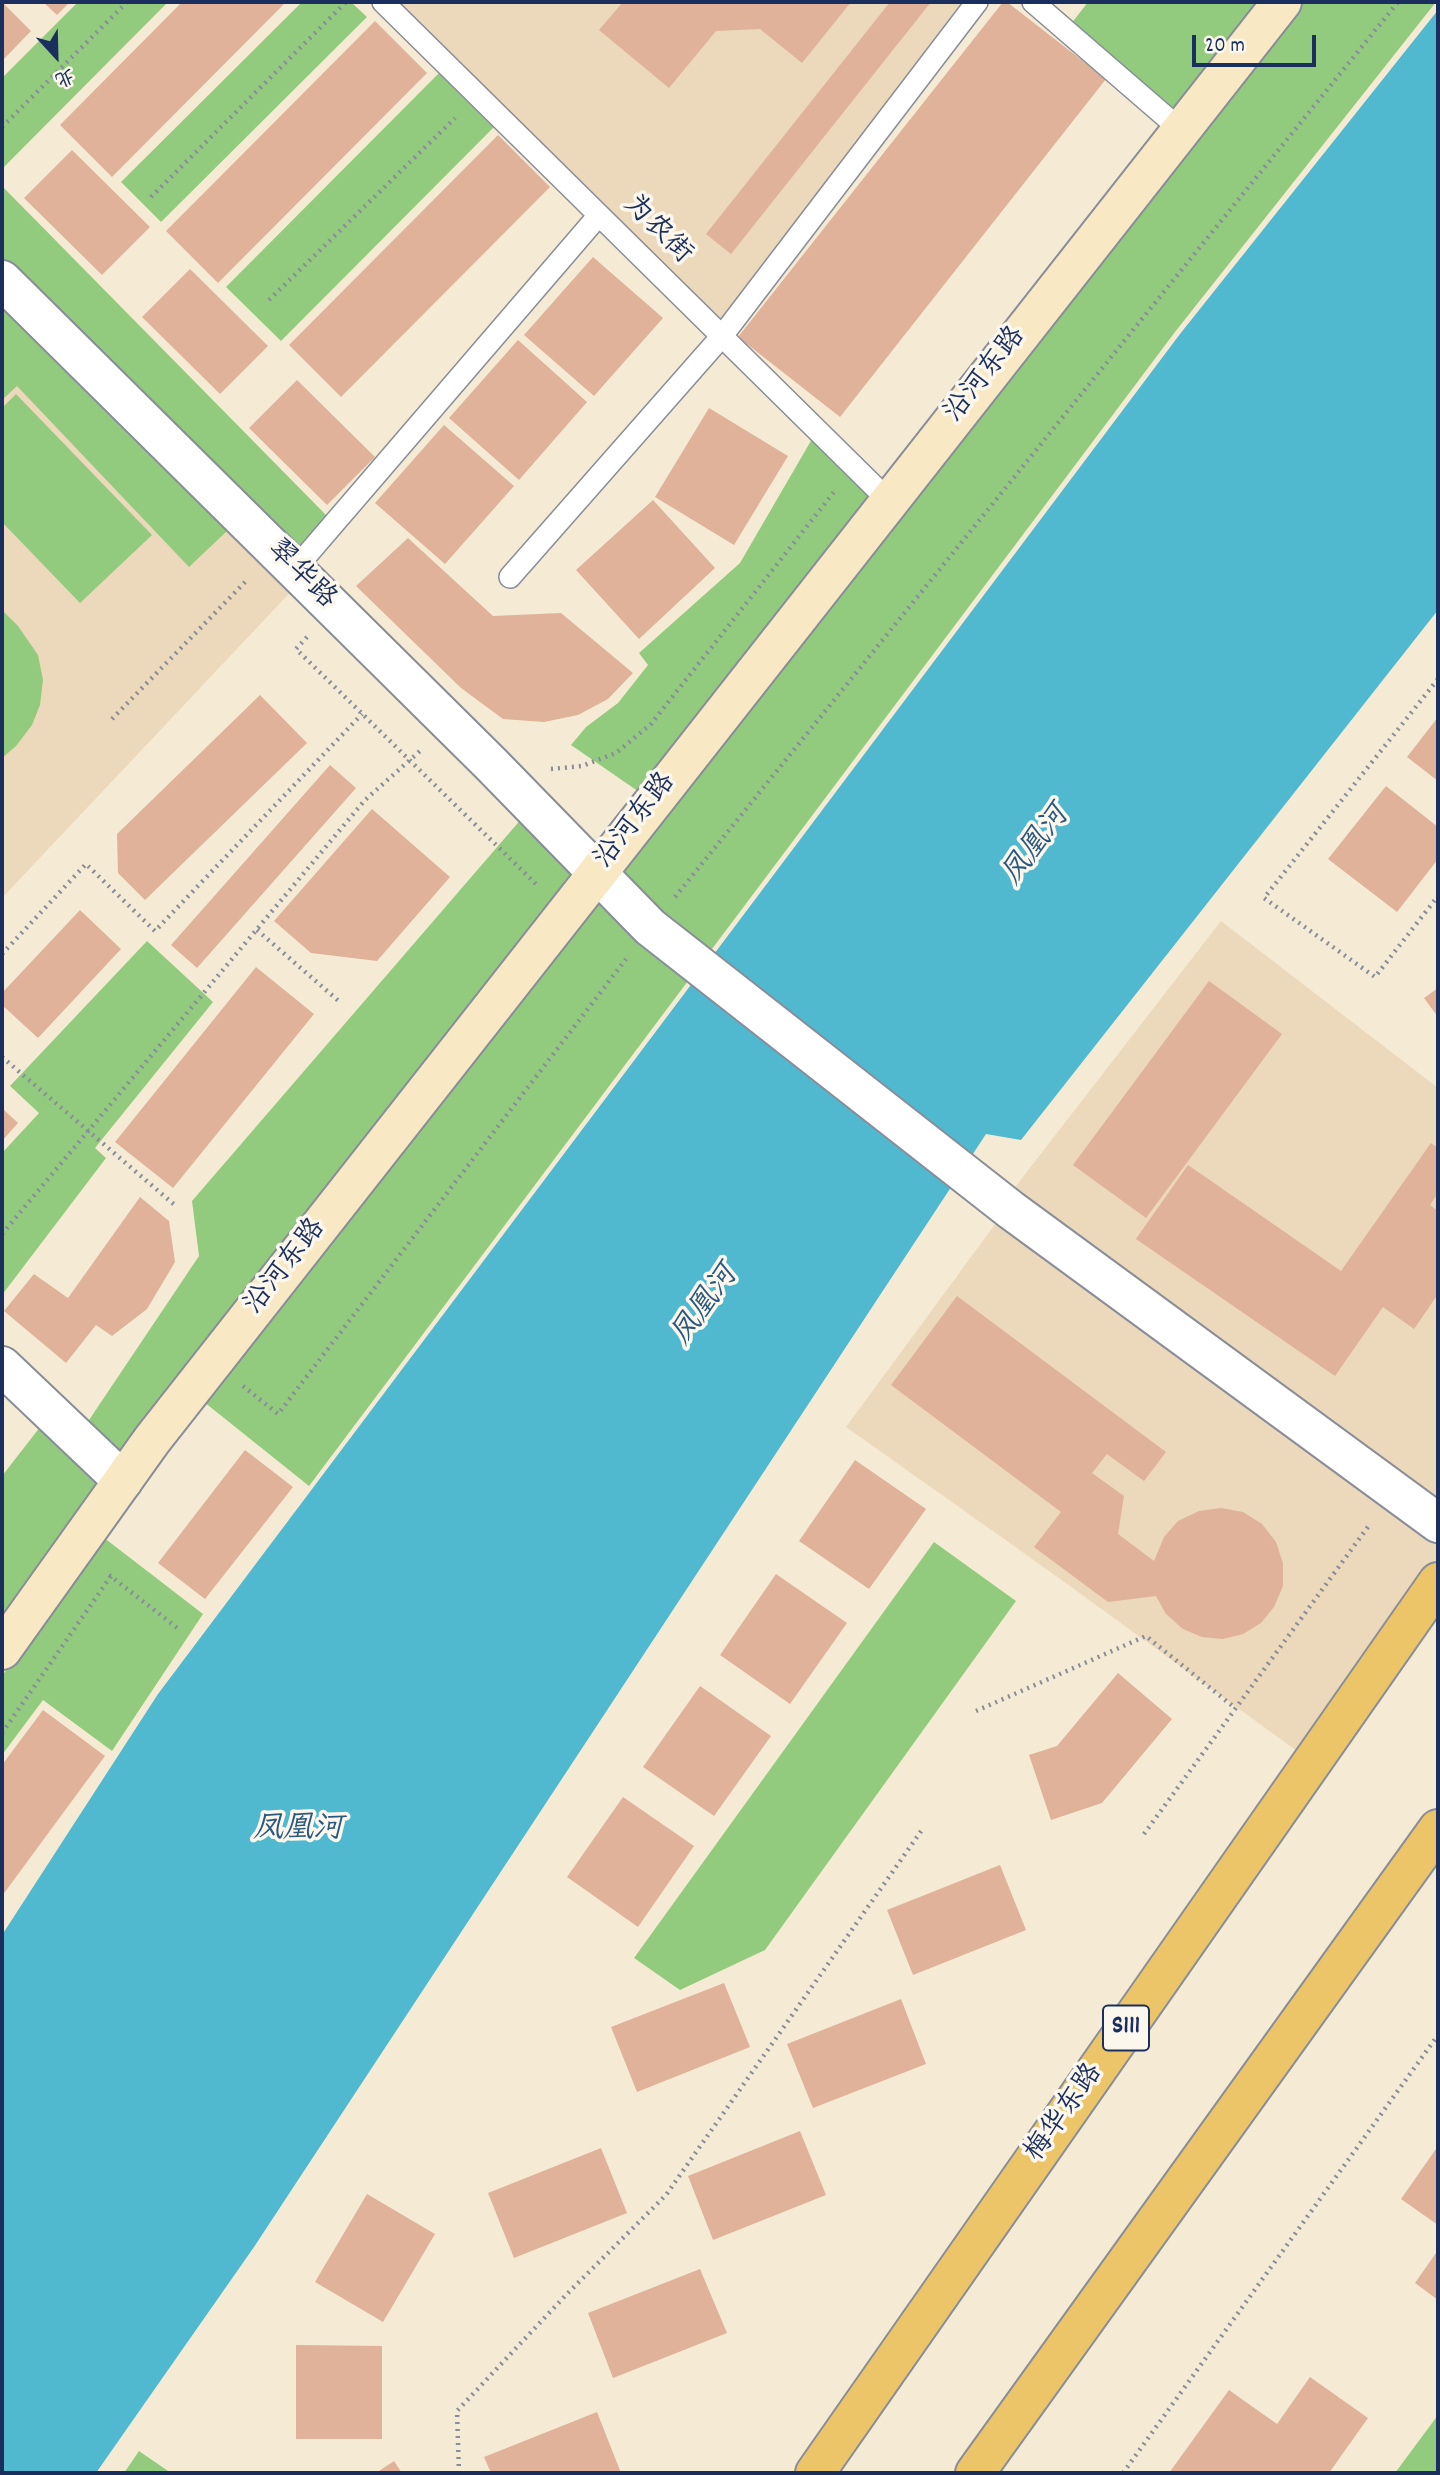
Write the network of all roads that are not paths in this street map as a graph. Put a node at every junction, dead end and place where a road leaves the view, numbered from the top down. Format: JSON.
{"nodes":[{"id":1,"x":383,"y":2,"type":"edge"},
{"id":2,"x":977,"y":2,"type":"edge"},
{"id":3,"x":1032,"y":2,"type":"edge"},
{"id":4,"x":1282,"y":2,"type":"edge"},
{"id":5,"x":1181,"y":130,"type":"junction"},
{"id":6,"x":599,"y":215,"type":"junction"},
{"id":7,"x":2,"y":280,"type":"edge"},
{"id":8,"x":722,"y":336,"type":"junction"},
{"id":9,"x":889,"y":501,"type":"junction"},
{"id":10,"x":285,"y":560,"type":"junction"},
{"id":11,"x":510,"y":578,"type":"dead end"},
{"id":12,"x":598,"y":873,"type":"junction"},
{"id":13,"x":2,"y":1366,"type":"edge"},
{"id":14,"x":123,"y":1481,"type":"junction"},
{"id":15,"x":1438,"y":1523,"type":"edge"},
{"id":16,"x":1438,"y":1583,"type":"edge"},
{"id":17,"x":2,"y":1650,"type":"edge"},
{"id":18,"x":1438,"y":1829,"type":"edge"},
{"id":19,"x":815,"y":2473,"type":"edge"},
{"id":20,"x":975,"y":2473,"type":"edge"}],
"edges":[{"from":1,"to":6,"type":"lane","name":"为农街"},
{"from":2,"to":8,"type":"lane"},
{"from":3,"to":5,"type":"lane"},
{"from":4,"to":5,"type":"street","name":"沿河东路"},
{"from":5,"to":9,"type":"street","name":"沿河东路"},
{"from":6,"to":8,"type":"lane","name":"为农街"},
{"from":6,"to":10,"type":"lane"},
{"from":7,"to":10,"type":"street","name":"翠华路"},
{"from":8,"to":9,"type":"lane","name":"为农街"},
{"from":8,"to":11,"type":"lane"},
{"from":9,"to":12,"type":"street","name":"沿河东路"},
{"from":10,"to":12,"type":"street","name":"翠华路"},
{"from":12,"to":14,"type":"street","name":"沿河东路"},
{"from":12,"to":15,"type":"street","name":"翠华路"},
{"from":13,"to":14,"type":"street"},
{"from":14,"to":17,"type":"street","name":"沿河东路"},
{"from":16,"to":19,"type":"main road","name":"梅华东路","number":"S111"},
{"from":18,"to":20,"type":"main road"}]}
